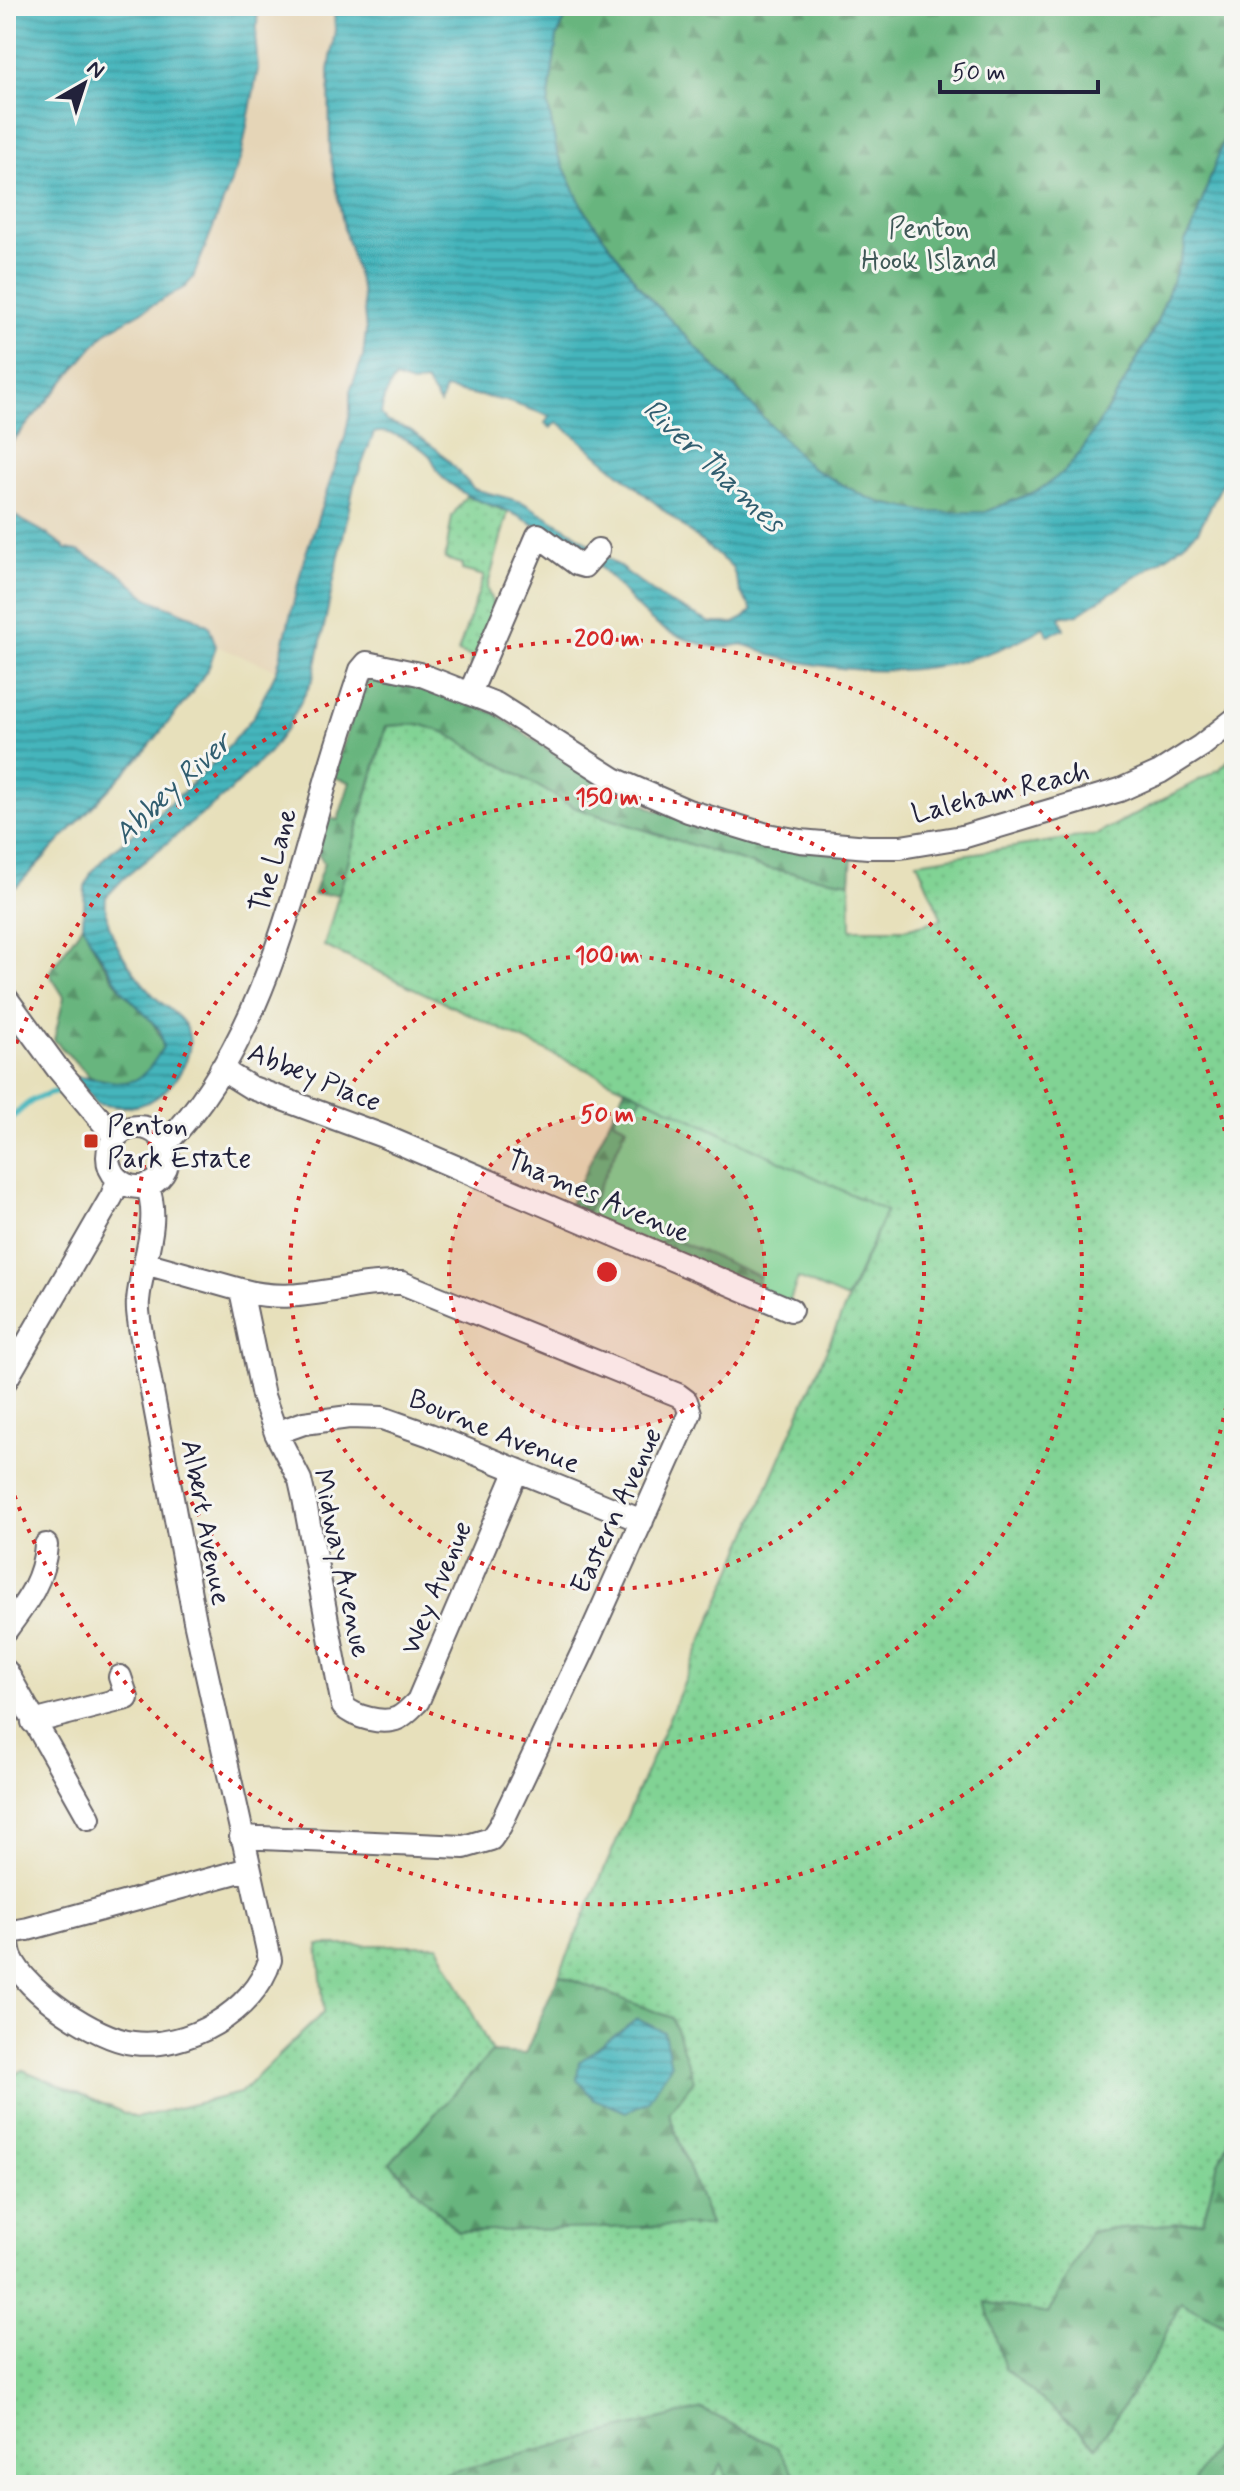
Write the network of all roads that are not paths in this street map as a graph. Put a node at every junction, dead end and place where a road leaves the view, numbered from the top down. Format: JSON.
{"nodes":[{"id":1,"x":595,"y":555,"type":"dead end"},
{"id":2,"x":367,"y":663,"type":"joint"},
{"id":3,"x":470,"y":693,"type":"junction"},
{"id":4,"x":1234,"y":720,"type":"edge"},
{"id":5,"x":10,"y":1014,"type":"edge"},
{"id":6,"x":221,"y":1069,"type":"junction"},
{"id":7,"x":383,"y":1136,"type":"joint"},
{"id":8,"x":115,"y":1137,"type":"junction"},
{"id":9,"x":166,"y":1143,"type":"junction"},
{"id":10,"x":118,"y":1180,"type":"junction"},
{"id":11,"x":147,"y":1185,"type":"junction"},
{"id":12,"x":145,"y":1263,"type":"junction"},
{"id":13,"x":241,"y":1290,"type":"junction"},
{"id":14,"x":791,"y":1310,"type":"dead end"},
{"id":15,"x":6,"y":1380,"type":"edge"},
{"id":16,"x":276,"y":1433,"type":"junction"},
{"id":17,"x":517,"y":1470,"type":"junction"},
{"id":18,"x":642,"y":1521,"type":"junction"},
{"id":19,"x":46,"y":1545,"type":"dead end"},
{"id":20,"x":6,"y":1630,"type":"edge"},
{"id":21,"x":6,"y":1671,"type":"edge"},
{"id":22,"x":120,"y":1677,"type":"dead end"},
{"id":23,"x":349,"y":1713,"type":"joint"},
{"id":24,"x":33,"y":1722,"type":"junction"},
{"id":25,"x":89,"y":1818,"type":"dead end"},
{"id":26,"x":241,"y":1837,"type":"junction"},
{"id":27,"x":248,"y":1869,"type":"junction"},
{"id":28,"x":7,"y":1933,"type":"edge"}],
"edges":[{"from":1,"to":3,"type":"street"},
{"from":2,"to":3,"type":"street","name":"Laleham Reach"},
{"from":2,"to":6,"type":"street","name":"The Lane"},
{"from":3,"to":4,"type":"street","name":"Laleham Reach"},
{"from":5,"to":8,"type":"street"},
{"from":6,"to":7,"type":"street","name":"Abbey Place"},
{"from":6,"to":9,"type":"street","name":"Abbey Place"},
{"from":7,"to":14,"type":"street","name":"Thames Avenue"},
{"from":8,"to":9,"type":"street"},
{"from":8,"to":10,"type":"street"},
{"from":9,"to":11,"type":"street"},
{"from":10,"to":11,"type":"street"},
{"from":10,"to":15,"type":"street"},
{"from":11,"to":12,"type":"street","name":"Albert Avenue"},
{"from":12,"to":13,"type":"street"},
{"from":12,"to":26,"type":"street","name":"Albert Avenue"},
{"from":13,"to":16,"type":"street","name":"Midway Avenue"},
{"from":13,"to":18,"type":"street","name":"Eastern Avenue"},
{"from":16,"to":17,"type":"street","name":"Bourne Avenue"},
{"from":16,"to":23,"type":"street","name":"Midway Avenue"},
{"from":17,"to":18,"type":"street","name":"Bourne Avenue"},
{"from":17,"to":23,"type":"street","name":"Wey Avenue"},
{"from":18,"to":26,"type":"street","name":"Eastern Avenue"},
{"from":19,"to":20,"type":"street"},
{"from":21,"to":24,"type":"street"},
{"from":22,"to":24,"type":"street"},
{"from":24,"to":25,"type":"street"},
{"from":26,"to":27,"type":"street","name":"Albert Avenue"},
{"from":27,"to":28,"type":"street"},
{"from":27,"to":28,"type":"street","name":"Albert Avenue"}]}
